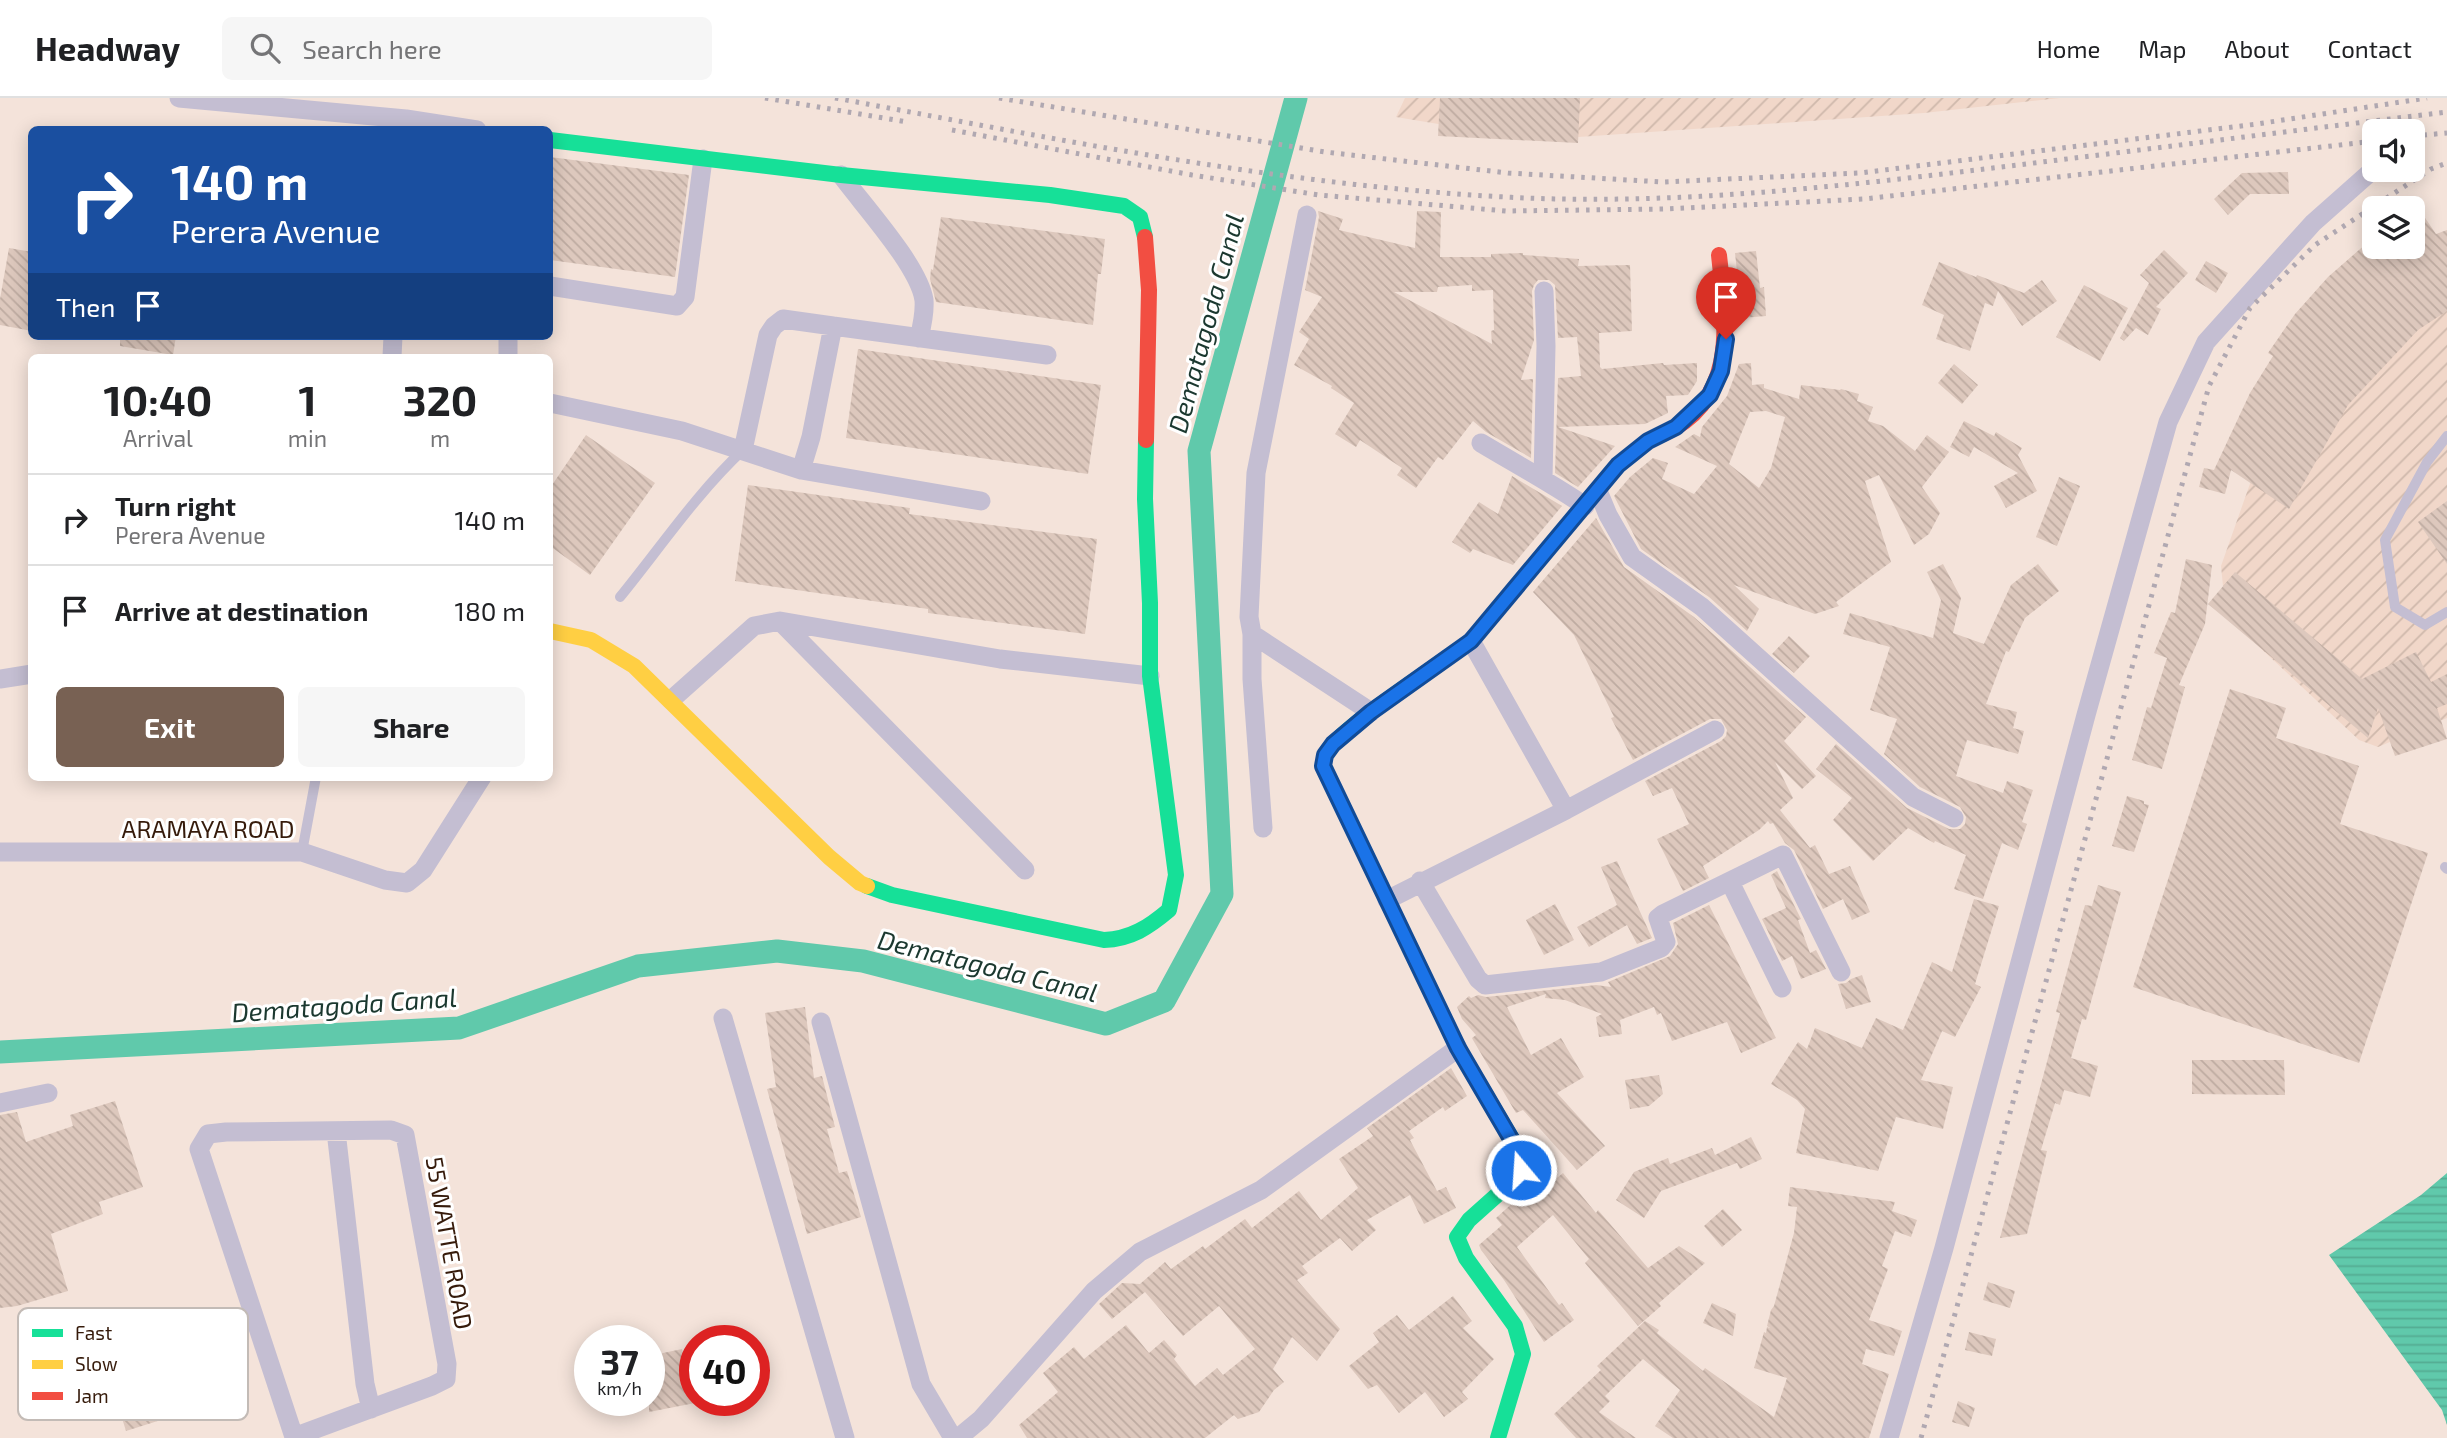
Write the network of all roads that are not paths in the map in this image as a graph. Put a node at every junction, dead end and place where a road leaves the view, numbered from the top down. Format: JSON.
{"nodes":[{"id":1,"x":179,"y":98,"type":"edge"},
{"id":2,"x":405,"y":125,"type":"edge"},
{"id":3,"x":553,"y":140,"type":"edge"},
{"id":4,"x":703,"y":159,"type":"junction"},
{"id":5,"x":841,"y":175,"type":"junction"},
{"id":6,"x":2362,"y":180,"type":"edge"},
{"id":7,"x":1307,"y":215,"type":"dead end"},
{"id":8,"x":1719,"y":255,"type":"dead end"},
{"id":9,"x":553,"y":286,"type":"edge"},
{"id":10,"x":1544,"y":291,"type":"dead end"},
{"id":11,"x":833,"y":326,"type":"junction"},
{"id":12,"x":919,"y":338,"type":"junction"},
{"id":13,"x":1047,"y":355,"type":"dead end"},
{"id":14,"x":553,"y":404,"type":"edge"},
{"id":15,"x":2447,"y":436,"type":"edge"},
{"id":16,"x":1481,"y":443,"type":"dead end"},
{"id":17,"x":743,"y":450,"type":"junction"},
{"id":18,"x":801,"y":470,"type":"junction"},
{"id":19,"x":1543,"y":478,"type":"junction"},
{"id":20,"x":1592,"y":498,"type":"junction"},
{"id":21,"x":981,"y":501,"type":"dead end"},
{"id":22,"x":620,"y":597,"type":"dead end"},
{"id":23,"x":2447,"y":612,"type":"edge"},
{"id":24,"x":780,"y":621,"type":"junction"},
{"id":25,"x":553,"y":632,"type":"edge"},
{"id":26,"x":1252,"y":634,"type":"junction"},
{"id":27,"x":1471,"y":641,"type":"junction"},
{"id":28,"x":28,"y":675,"type":"edge"},
{"id":29,"x":1150,"y":676,"type":"junction"},
{"id":30,"x":0,"y":679,"type":"edge"},
{"id":31,"x":671,"y":700,"type":"junction"},
{"id":32,"x":1371,"y":712,"type":"junction"},
{"id":33,"x":1715,"y":730,"type":"dead end"},
{"id":34,"x":315,"y":781,"type":"edge"},
{"id":35,"x":479,"y":781,"type":"edge"},
{"id":36,"x":1566,"y":810,"type":"junction"},
{"id":37,"x":1954,"y":818,"type":"dead end"},
{"id":38,"x":1263,"y":828,"type":"dead end"},
{"id":39,"x":0,"y":852,"type":"edge"},
{"id":40,"x":302,"y":852,"type":"junction"},
{"id":41,"x":1025,"y":870,"type":"dead end"},
{"id":42,"x":1420,"y":881,"type":"junction"},
{"id":43,"x":1730,"y":882,"type":"junction"},
{"id":44,"x":1387,"y":900,"type":"junction"},
{"id":45,"x":1841,"y":972,"type":"dead end"},
{"id":46,"x":1782,"y":988,"type":"dead end"},
{"id":47,"x":723,"y":1018,"type":"dead end"},
{"id":48,"x":821,"y":1022,"type":"dead end"},
{"id":49,"x":1458,"y":1048,"type":"junction"},
{"id":50,"x":48,"y":1093,"type":"dead end"},
{"id":51,"x":0,"y":1103,"type":"edge"},
{"id":52,"x":336,"y":1131,"type":"junction"},
{"id":53,"x":371,"y":1409,"type":"junction"},
{"id":54,"x":294,"y":1438,"type":"edge"},
{"id":55,"x":845,"y":1438,"type":"edge"},
{"id":56,"x":955,"y":1438,"type":"edge"},
{"id":57,"x":1498,"y":1438,"type":"edge"},
{"id":58,"x":1889,"y":1438,"type":"edge"}],
"edges":[{"from":1,"to":2,"type":"street"},
{"from":3,"to":4,"type":"street"},
{"from":4,"to":5,"type":"street"},
{"from":4,"to":9,"type":"street"},
{"from":5,"to":12,"type":"street"},
{"from":5,"to":29,"type":"street"},
{"from":6,"to":58,"type":"street"},
{"from":7,"to":26,"type":"street"},
{"from":8,"to":20,"type":"street"},
{"from":10,"to":19,"type":"street"},
{"from":11,"to":12,"type":"street"},
{"from":11,"to":17,"type":"street"},
{"from":11,"to":18,"type":"street"},
{"from":12,"to":13,"type":"street"},
{"from":14,"to":17,"type":"street"},
{"from":15,"to":23,"type":"lane"},
{"from":16,"to":19,"type":"street"},
{"from":17,"to":18,"type":"street"},
{"from":17,"to":22,"type":"lane"},
{"from":18,"to":21,"type":"street"},
{"from":19,"to":20,"type":"street"},
{"from":20,"to":27,"type":"street"},
{"from":20,"to":37,"type":"street"},
{"from":24,"to":29,"type":"street"},
{"from":24,"to":31,"type":"street"},
{"from":24,"to":41,"type":"street"},
{"from":25,"to":31,"type":"street"},
{"from":26,"to":32,"type":"street"},
{"from":26,"to":38,"type":"street"},
{"from":27,"to":32,"type":"street"},
{"from":27,"to":36,"type":"street"},
{"from":28,"to":30,"type":"street"},
{"from":29,"to":31,"type":"street"},
{"from":32,"to":44,"type":"street"},
{"from":33,"to":36,"type":"street"},
{"from":34,"to":40,"type":"lane"},
{"from":35,"to":40,"type":"street","name":"ARAMAYA ROAD"},
{"from":36,"to":42,"type":"street"},
{"from":39,"to":40,"type":"street","name":"ARAMAYA ROAD"},
{"from":42,"to":43,"type":"street"},
{"from":42,"to":44,"type":"street"},
{"from":43,"to":45,"type":"street"},
{"from":43,"to":46,"type":"street"},
{"from":44,"to":49,"type":"street"},
{"from":47,"to":55,"type":"street"},
{"from":48,"to":56,"type":"street"},
{"from":49,"to":56,"type":"street"},
{"from":49,"to":57,"type":"street"},
{"from":50,"to":51,"type":"street"},
{"from":52,"to":53,"type":"street"},
{"from":52,"to":53,"type":"street","name":"55 WATTE ROAD"},
{"from":52,"to":54,"type":"street","name":"55 WATTE ROAD"},
{"from":53,"to":54,"type":"street","name":"55 WATTE ROAD"}]}
